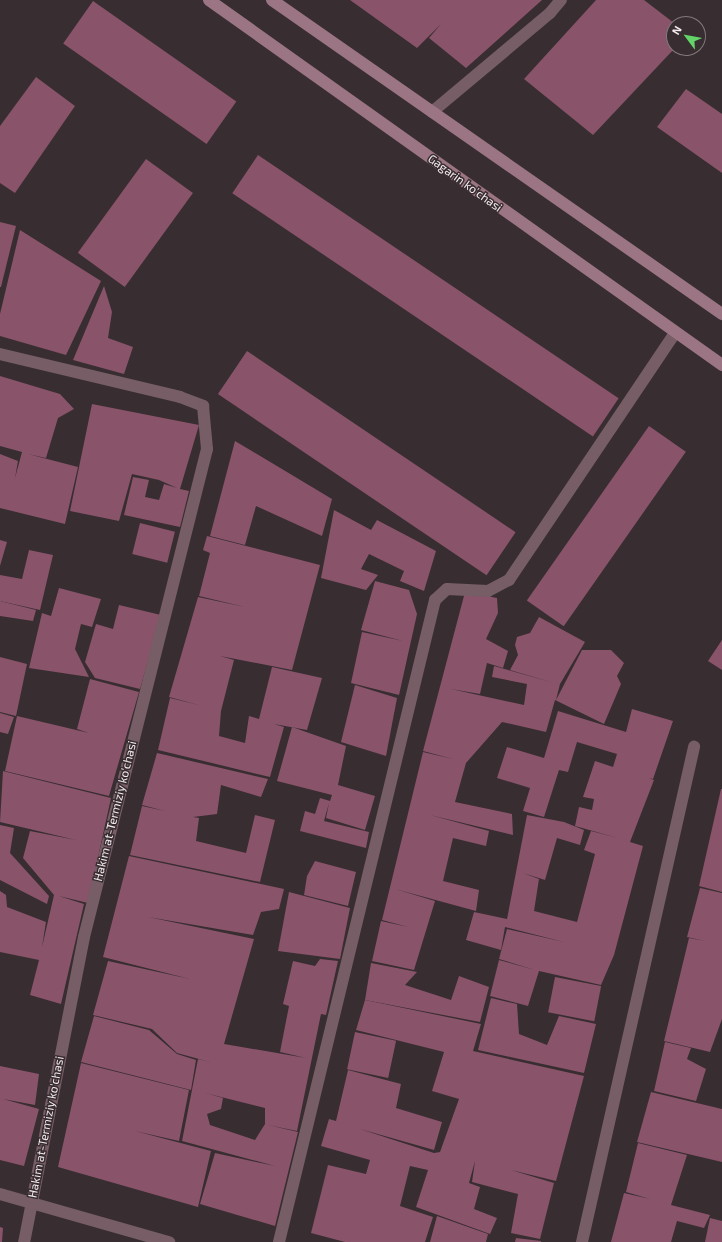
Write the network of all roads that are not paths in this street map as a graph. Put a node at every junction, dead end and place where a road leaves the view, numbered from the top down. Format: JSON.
{"nodes":[{"id":1,"x":209,"y":0,"type":"edge"},
{"id":2,"x":272,"y":0,"type":"edge"},
{"id":3,"x":560,"y":0,"type":"edge"},
{"id":4,"x":432,"y":112,"type":"junction"},
{"id":5,"x":722,"y":314,"type":"edge"},
{"id":6,"x":675,"y":333,"type":"junction"},
{"id":7,"x":0,"y":354,"type":"edge"},
{"id":8,"x":722,"y":365,"type":"edge"},
{"id":9,"x":694,"y":747,"type":"dead end"},
{"id":10,"x":0,"y":1194,"type":"edge"},
{"id":11,"x":32,"y":1201,"type":"junction"},
{"id":12,"x":24,"y":1242,"type":"edge"},
{"id":13,"x":169,"y":1242,"type":"edge"},
{"id":14,"x":279,"y":1242,"type":"edge"},
{"id":15,"x":582,"y":1242,"type":"edge"}],
"edges":[{"from":1,"to":6,"type":"main road","name":"Gagarin ko'chasi"},
{"from":2,"to":4,"type":"main road"},
{"from":3,"to":4,"type":"street"},
{"from":4,"to":5,"type":"main road"},
{"from":6,"to":8,"type":"main road","name":"Gagarin ko'chasi"},
{"from":6,"to":14,"type":"street"},
{"from":7,"to":11,"type":"street","name":"Hakim at-Termiziy ko'chasi"},
{"from":9,"to":15,"type":"street"},
{"from":10,"to":11,"type":"street"},
{"from":11,"to":12,"type":"street","name":"Hakim at-Termiziy ko'chasi"},
{"from":11,"to":13,"type":"street"}]}
